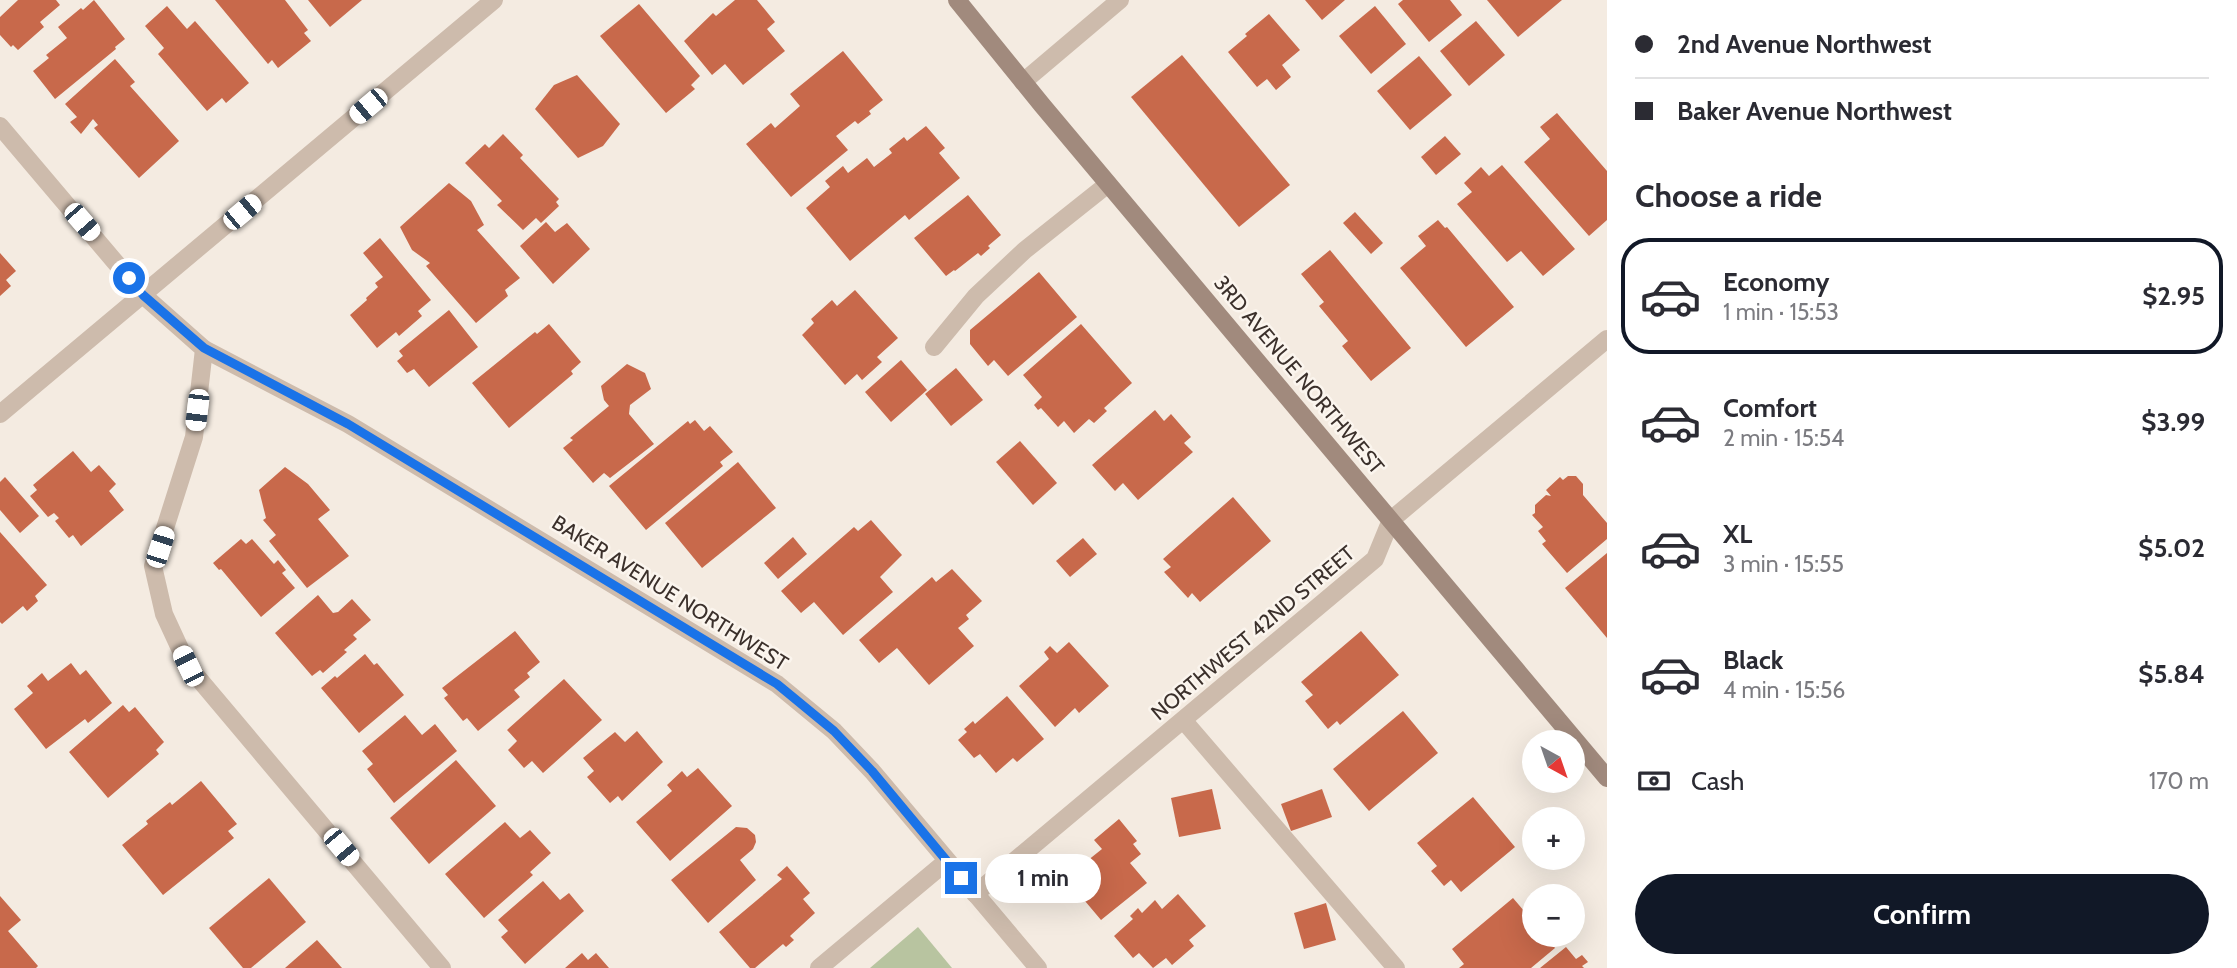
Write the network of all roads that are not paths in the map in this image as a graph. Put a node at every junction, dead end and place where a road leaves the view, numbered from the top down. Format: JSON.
{"nodes":[{"id":1,"x":495,"y":0,"type":"edge"},
{"id":2,"x":957,"y":0,"type":"edge"},
{"id":3,"x":1120,"y":0,"type":"edge"},
{"id":4,"x":1023,"y":82,"type":"junction"},
{"id":5,"x":0,"y":125,"type":"edge"},
{"id":6,"x":1108,"y":184,"type":"junction"},
{"id":7,"x":143,"y":295,"type":"junction"},
{"id":8,"x":1607,"y":339,"type":"edge"},
{"id":9,"x":934,"y":347,"type":"dead end"},
{"id":10,"x":204,"y":348,"type":"junction"},
{"id":11,"x":0,"y":414,"type":"edge"},
{"id":12,"x":1391,"y":520,"type":"junction"},
{"id":13,"x":1184,"y":721,"type":"junction"},
{"id":14,"x":1607,"y":778,"type":"edge"},
{"id":15,"x":947,"y":861,"type":"junction"},
{"id":16,"x":975,"y":894,"type":"junction"},
{"id":17,"x":442,"y":968,"type":"edge"},
{"id":18,"x":820,"y":968,"type":"edge"},
{"id":19,"x":1038,"y":968,"type":"edge"},
{"id":20,"x":1396,"y":968,"type":"edge"}],
"edges":[{"from":1,"to":7,"type":"street"},
{"from":2,"to":4,"type":"street","name":"3RD AVENUE NORTHWEST"},
{"from":3,"to":4,"type":"street"},
{"from":4,"to":6,"type":"street","name":"3RD AVENUE NORTHWEST"},
{"from":5,"to":7,"type":"street","name":"BAKER AVENUE NORTHWEST"},
{"from":6,"to":9,"type":"street"},
{"from":6,"to":12,"type":"street","name":"3RD AVENUE NORTHWEST"},
{"from":7,"to":10,"type":"street","name":"BAKER AVENUE NORTHWEST"},
{"from":7,"to":11,"type":"street"},
{"from":8,"to":12,"type":"street","name":"NORTHWEST 42ND STREET"},
{"from":10,"to":15,"type":"street","name":"BAKER AVENUE NORTHWEST"},
{"from":10,"to":17,"type":"street"},
{"from":12,"to":13,"type":"street","name":"NORTHWEST 42ND STREET"},
{"from":12,"to":14,"type":"street","name":"3RD AVENUE NORTHWEST"},
{"from":13,"to":16,"type":"street","name":"NORTHWEST 42ND STREET"},
{"from":13,"to":20,"type":"street"},
{"from":15,"to":16,"type":"street","name":"BAKER AVENUE NORTHWEST"},
{"from":15,"to":18,"type":"street"},
{"from":16,"to":19,"type":"street","name":"BAKER AVENUE NORTHWEST"}]}
